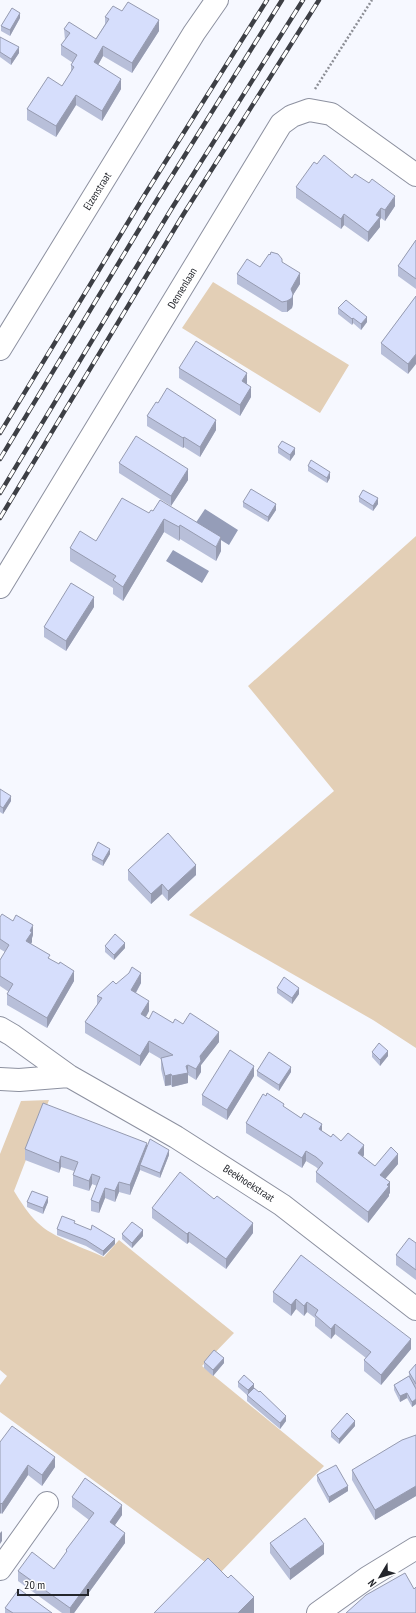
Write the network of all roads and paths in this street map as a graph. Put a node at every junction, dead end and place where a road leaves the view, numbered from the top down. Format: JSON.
{"nodes":[{"id":1,"x":217,"y":0,"type":"edge"},
{"id":2,"x":372,"y":0,"type":"edge"},
{"id":3,"x":309,"y":110,"type":"junction"},
{"id":4,"x":416,"y":176,"type":"edge"},
{"id":5,"x":0,"y":349,"type":"edge"},
{"id":6,"x":0,"y":587,"type":"edge"},
{"id":7,"x":0,"y":1028,"type":"edge"},
{"id":8,"x":69,"y":1076,"type":"junction"},
{"id":9,"x":0,"y":1079,"type":"edge"},
{"id":10,"x":416,"y":1309,"type":"edge"},
{"id":11,"x":47,"y":1503,"type":"dead end"},
{"id":12,"x":416,"y":1548,"type":"edge"},
{"id":13,"x":0,"y":1569,"type":"edge"},
{"id":14,"x":318,"y":1613,"type":"edge"}],
"edges":[{"from":1,"to":5,"type":"street","name":"Elzenstraat"},
{"from":2,"to":3,"type":"path"},
{"from":3,"to":4,"type":"street"},
{"from":3,"to":6,"type":"street","name":"Dennenlaan"},
{"from":7,"to":8,"type":"street","name":"Beekhoekstraat"},
{"from":8,"to":9,"type":"street"},
{"from":8,"to":10,"type":"street","name":"Beekhoekstraat"},
{"from":11,"to":13,"type":"street"},
{"from":12,"to":14,"type":"street"}]}
